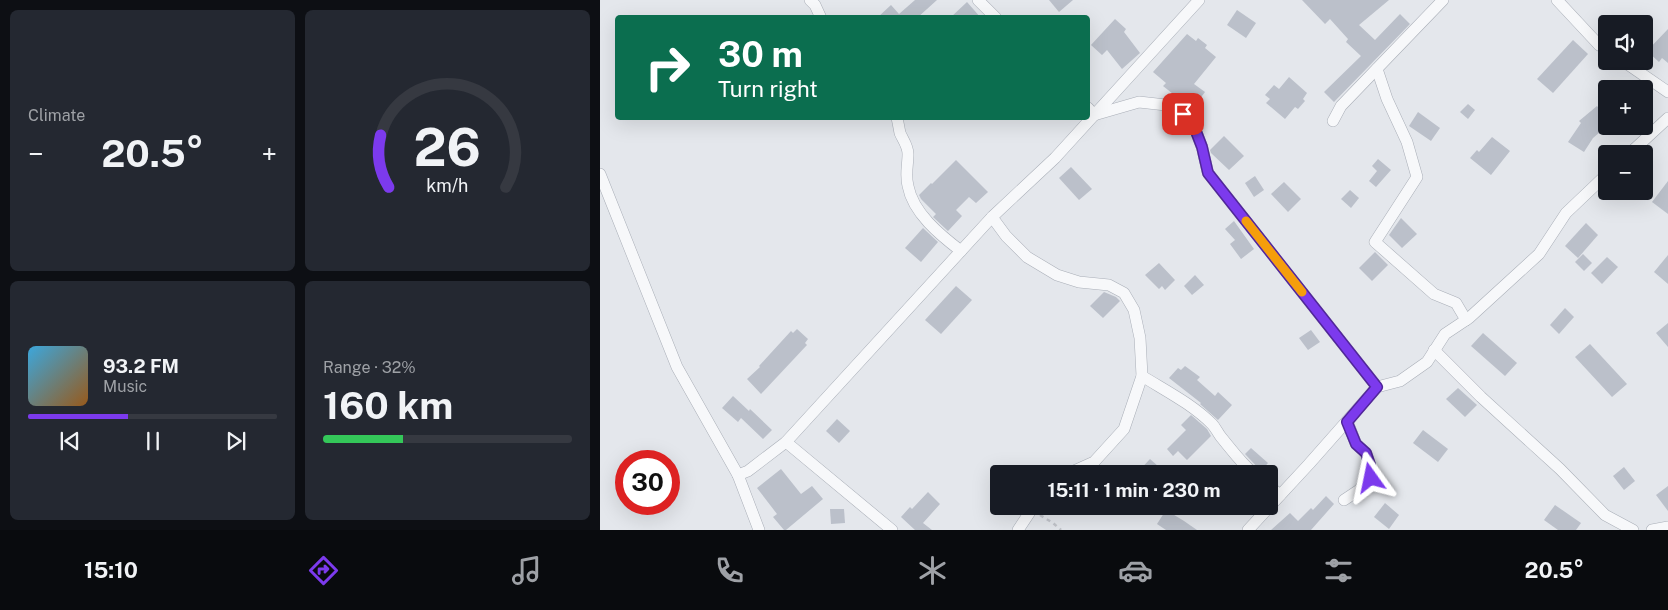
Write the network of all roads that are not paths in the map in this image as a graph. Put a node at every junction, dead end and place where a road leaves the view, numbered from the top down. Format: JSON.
{"nodes":[{"id":1,"x":810,"y":0,"type":"edge"},
{"id":2,"x":978,"y":0,"type":"edge"},
{"id":3,"x":1199,"y":0,"type":"edge"},
{"id":4,"x":1444,"y":0,"type":"edge"},
{"id":5,"x":1557,"y":0,"type":"edge"},
{"id":6,"x":820,"y":15,"type":"edge"},
{"id":7,"x":993,"y":15,"type":"edge"},
{"id":8,"x":1598,"y":44,"type":"edge"},
{"id":9,"x":1377,"y":70,"type":"junction"},
{"id":10,"x":1636,"y":70,"type":"edge"},
{"id":11,"x":1668,"y":92,"type":"edge"},
{"id":12,"x":1091,"y":111,"type":"edge"},
{"id":13,"x":1668,"y":118,"type":"edge"},
{"id":14,"x":898,"y":120,"type":"edge"},
{"id":15,"x":1084,"y":120,"type":"edge"},
{"id":16,"x":1333,"y":122,"type":"dead end"},
{"id":17,"x":1639,"y":145,"type":"edge"},
{"id":18,"x":600,"y":174,"type":"edge"},
{"id":19,"x":1598,"y":183,"type":"edge"},
{"id":20,"x":992,"y":217,"type":"junction"},
{"id":21,"x":961,"y":251,"type":"junction"},
{"id":22,"x":1466,"y":320,"type":"junction"},
{"id":23,"x":1434,"y":350,"type":"junction"},
{"id":24,"x":1142,"y":376,"type":"junction"},
{"id":25,"x":1377,"y":387,"type":"junction"},
{"id":26,"x":1347,"y":422,"type":"junction"},
{"id":27,"x":786,"y":442,"type":"junction"},
{"id":28,"x":1087,"y":465,"type":"edge"},
{"id":29,"x":1245,"y":465,"type":"edge"},
{"id":30,"x":738,"y":476,"type":"junction"},
{"id":31,"x":1280,"y":495,"type":"joint"},
{"id":32,"x":1344,"y":500,"type":"dead end"},
{"id":33,"x":1028,"y":515,"type":"edge"},
{"id":34,"x":1668,"y":527,"type":"edge"},
{"id":35,"x":759,"y":530,"type":"edge"},
{"id":36,"x":892,"y":530,"type":"edge"},
{"id":37,"x":1018,"y":530,"type":"edge"},
{"id":38,"x":1248,"y":530,"type":"edge"},
{"id":39,"x":1633,"y":530,"type":"edge"},
{"id":40,"x":1652,"y":530,"type":"edge"}],
"edges":[{"from":1,"to":6,"type":"street"},
{"from":2,"to":7,"type":"street"},
{"from":3,"to":12,"type":"street"},
{"from":4,"to":9,"type":"street"},
{"from":5,"to":8,"type":"street"},
{"from":9,"to":16,"type":"street"},
{"from":9,"to":22,"type":"street"},
{"from":10,"to":11,"type":"street"},
{"from":12,"to":25,"type":"street"},
{"from":13,"to":17,"type":"street"},
{"from":14,"to":21,"type":"street"},
{"from":15,"to":20,"type":"street"},
{"from":18,"to":30,"type":"street"},
{"from":19,"to":22,"type":"street"},
{"from":20,"to":21,"type":"street"},
{"from":20,"to":24,"type":"street"},
{"from":21,"to":27,"type":"street"},
{"from":22,"to":23,"type":"street"},
{"from":23,"to":25,"type":"street"},
{"from":23,"to":39,"type":"street"},
{"from":24,"to":28,"type":"street"},
{"from":24,"to":29,"type":"street"},
{"from":25,"to":26,"type":"street"},
{"from":26,"to":31,"type":"street"},
{"from":26,"to":32,"type":"street"},
{"from":27,"to":30,"type":"street"},
{"from":27,"to":36,"type":"street"},
{"from":30,"to":35,"type":"street"},
{"from":31,"to":38,"type":"street"},
{"from":33,"to":37,"type":"street"},
{"from":34,"to":40,"type":"street"}]}
